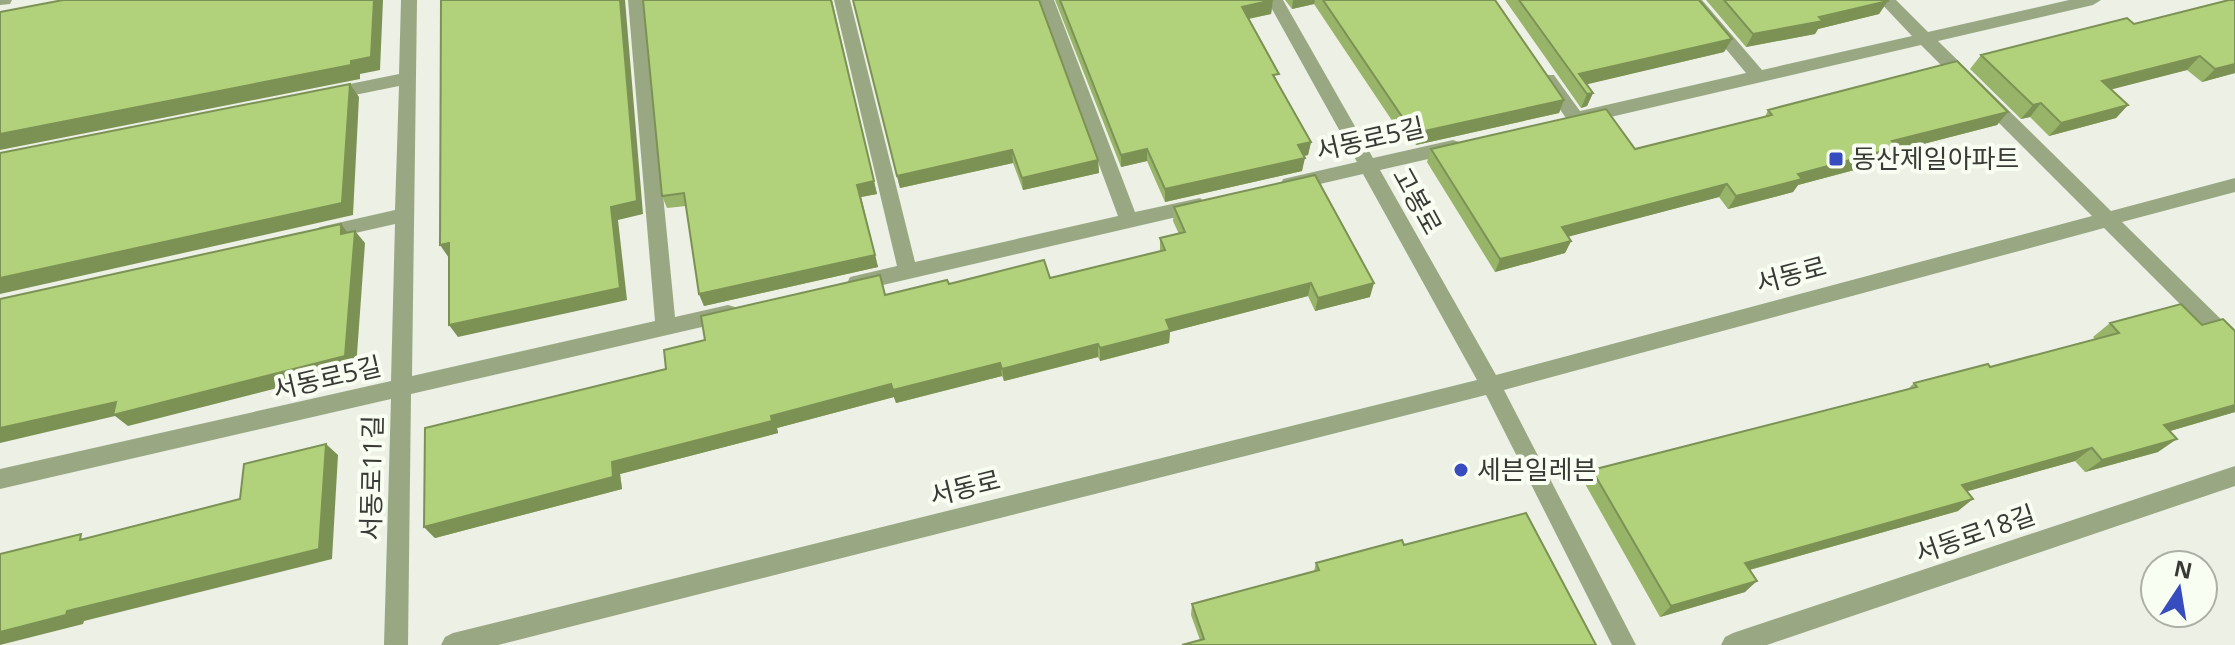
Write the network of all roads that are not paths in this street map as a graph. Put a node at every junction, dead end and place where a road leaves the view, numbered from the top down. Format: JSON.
{"nodes":[{"id":1,"x":409,"y":0,"type":"edge"},
{"id":2,"x":636,"y":0,"type":"edge"},
{"id":3,"x":842,"y":0,"type":"edge"},
{"id":4,"x":1046,"y":0,"type":"edge"},
{"id":5,"x":1275,"y":0,"type":"edge"},
{"id":6,"x":1693,"y":0,"type":"edge"},
{"id":7,"x":1886,"y":0,"type":"edge"},
{"id":8,"x":2085,"y":1,"type":"edge"},
{"id":9,"x":1925,"y":39,"type":"junction"},
{"id":10,"x":1534,"y":59,"type":"edge"},
{"id":11,"x":1759,"y":77,"type":"junction"},
{"id":12,"x":405,"y":79,"type":"junction"},
{"id":13,"x":312,"y":97,"type":"edge"},
{"id":14,"x":1472,"y":142,"type":"edge"},
{"id":15,"x":1368,"y":166,"type":"junction"},
{"id":16,"x":2235,"y":185,"type":"edge"},
{"id":17,"x":1264,"y":190,"type":"edge"},
{"id":18,"x":1219,"y":200,"type":"edge"},
{"id":19,"x":403,"y":215,"type":"junction"},
{"id":20,"x":2106,"y":220,"type":"junction"},
{"id":21,"x":1129,"y":221,"type":"junction"},
{"id":22,"x":295,"y":239,"type":"edge"},
{"id":23,"x":908,"y":271,"type":"junction"},
{"id":24,"x":832,"y":289,"type":"edge"},
{"id":25,"x":742,"y":309,"type":"edge"},
{"id":26,"x":666,"y":327,"type":"junction"},
{"id":27,"x":2235,"y":346,"type":"edge"},
{"id":28,"x":1491,"y":385,"type":"junction"},
{"id":29,"x":400,"y":388,"type":"junction"},
{"id":30,"x":2235,"y":476,"type":"edge"},
{"id":31,"x":0,"y":479,"type":"edge"},
{"id":32,"x":396,"y":645,"type":"edge"},
{"id":33,"x":453,"y":645,"type":"edge"},
{"id":34,"x":1624,"y":645,"type":"edge"},
{"id":35,"x":1733,"y":645,"type":"edge"}],
"edges":[{"from":1,"to":12,"type":"street","name":"서동로11길"},
{"from":2,"to":26,"type":"street"},
{"from":3,"to":23,"type":"street"},
{"from":4,"to":21,"type":"street"},
{"from":5,"to":15,"type":"street","name":"고봉로"},
{"from":6,"to":11,"type":"street"},
{"from":7,"to":9,"type":"street"},
{"from":8,"to":9,"type":"street"},
{"from":9,"to":11,"type":"street"},
{"from":9,"to":20,"type":"street"},
{"from":10,"to":11,"type":"street"},
{"from":12,"to":13,"type":"street"},
{"from":12,"to":19,"type":"street","name":"서동로11길"},
{"from":14,"to":15,"type":"street","name":"서동로5길"},
{"from":15,"to":17,"type":"street","name":"서동로5길"},
{"from":15,"to":28,"type":"street","name":"고봉로"},
{"from":16,"to":20,"type":"street","name":"서동로"},
{"from":18,"to":21,"type":"street"},
{"from":19,"to":22,"type":"street"},
{"from":19,"to":29,"type":"street","name":"서동로11길"},
{"from":20,"to":27,"type":"street"},
{"from":20,"to":28,"type":"street","name":"서동로"},
{"from":21,"to":23,"type":"street"},
{"from":23,"to":24,"type":"street"},
{"from":25,"to":26,"type":"street","name":"서동로5길"},
{"from":26,"to":29,"type":"street","name":"서동로5길"},
{"from":28,"to":33,"type":"street","name":"서동로"},
{"from":28,"to":34,"type":"street"},
{"from":29,"to":31,"type":"street","name":"서동로5길"},
{"from":29,"to":32,"type":"street","name":"서동로11길"},
{"from":30,"to":35,"type":"street","name":"서동로18길"}]}
